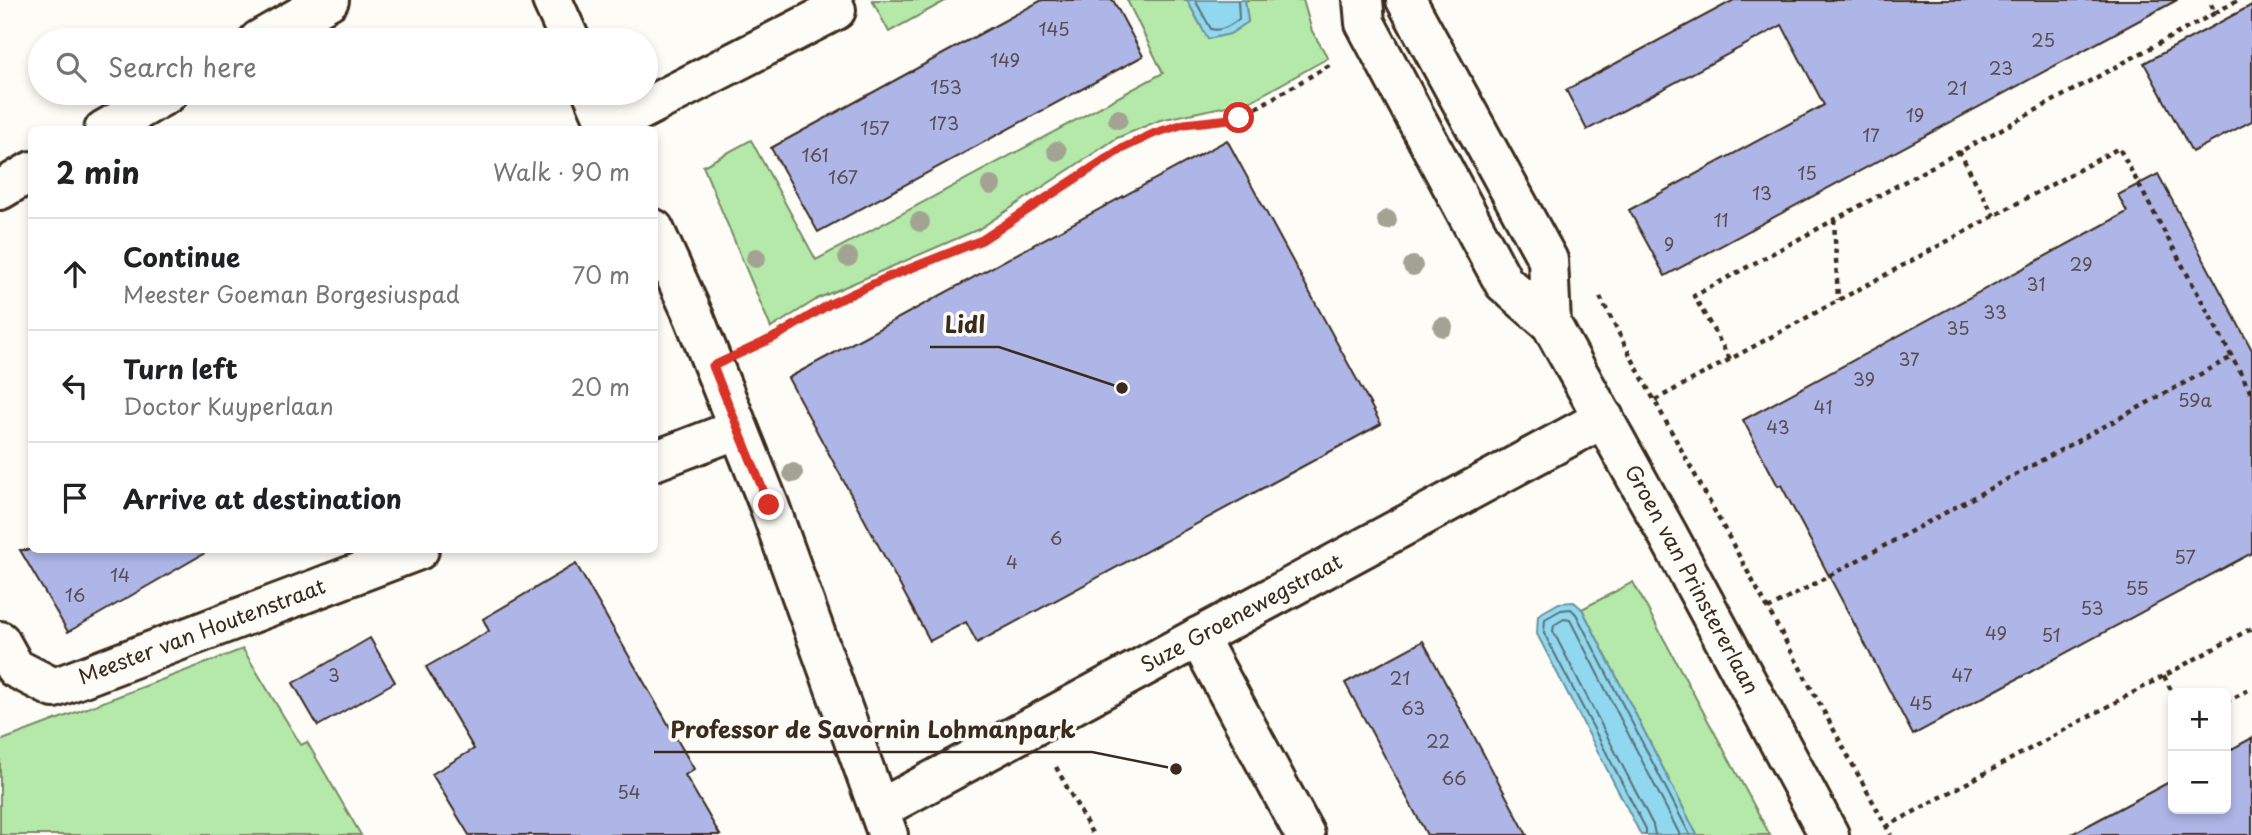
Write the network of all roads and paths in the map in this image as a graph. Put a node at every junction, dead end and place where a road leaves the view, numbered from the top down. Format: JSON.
{"nodes":[{"id":1,"x":329,"y":0,"type":"edge"},
{"id":2,"x":552,"y":0,"type":"edge"},
{"id":3,"x":1363,"y":0,"type":"edge"},
{"id":4,"x":1406,"y":0,"type":"edge"},
{"id":5,"x":2209,"y":0,"type":"edge"},
{"id":6,"x":2238,"y":0,"type":"edge"},
{"id":7,"x":836,"y":10,"type":"dead end"},
{"id":8,"x":2215,"y":13,"type":"junction"},
{"id":9,"x":281,"y":28,"type":"edge"},
{"id":10,"x":565,"y":28,"type":"edge"},
{"id":11,"x":1341,"y":59,"type":"dead end"},
{"id":12,"x":658,"y":102,"type":"edge"},
{"id":13,"x":147,"y":105,"type":"edge"},
{"id":14,"x":598,"y":105,"type":"edge"},
{"id":15,"x":652,"y":105,"type":"edge"},
{"id":16,"x":111,"y":126,"type":"edge"},
{"id":17,"x":607,"y":126,"type":"edge"},
{"id":18,"x":612,"y":126,"type":"edge"},
{"id":19,"x":1959,"y":151,"type":"junction"},
{"id":20,"x":28,"y":174,"type":"edge"},
{"id":21,"x":0,"y":190,"type":"edge"},
{"id":22,"x":1994,"y":216,"type":"junction"},
{"id":23,"x":1834,"y":219,"type":"junction"},
{"id":24,"x":658,"y":238,"type":"edge"},
{"id":25,"x":1596,"y":287,"type":"dead end"},
{"id":26,"x":1838,"y":300,"type":"junction"},
{"id":27,"x":1551,"y":324,"type":"junction"},
{"id":28,"x":2232,"y":357,"type":"junction"},
{"id":29,"x":1730,"y":359,"type":"junction"},
{"id":30,"x":713,"y":366,"type":"junction"},
{"id":31,"x":2252,"y":394,"type":"edge"},
{"id":32,"x":1654,"y":400,"type":"junction"},
{"id":33,"x":1604,"y":418,"type":"junction"},
{"id":34,"x":738,"y":429,"type":"junction"},
{"id":35,"x":658,"y":459,"type":"edge"},
{"id":36,"x":411,"y":553,"type":"edge"},
{"id":37,"x":1768,"y":609,"type":"junction"},
{"id":38,"x":2252,"y":628,"type":"edge"},
{"id":39,"x":1198,"y":637,"type":"junction"},
{"id":40,"x":0,"y":641,"type":"edge"},
{"id":41,"x":2164,"y":676,"type":"junction"},
{"id":42,"x":2170,"y":688,"type":"edge"},
{"id":43,"x":2252,"y":688,"type":"edge"},
{"id":44,"x":2231,"y":699,"type":"edge"},
{"id":45,"x":1034,"y":726,"type":"junction"},
{"id":46,"x":884,"y":822,"type":"edge"},
{"id":47,"x":1886,"y":827,"type":"junction"},
{"id":48,"x":1093,"y":835,"type":"edge"},
{"id":49,"x":1305,"y":835,"type":"edge"},
{"id":50,"x":1829,"y":835,"type":"edge"},
{"id":51,"x":1891,"y":835,"type":"edge"}],
"edges":[{"from":1,"to":9,"type":"street"},
{"from":2,"to":10,"type":"street"},
{"from":3,"to":27,"type":"street","name":"Groen van Prinstererlaan"},
{"from":4,"to":27,"type":"street","name":"Groen van Prinstererlaan"},
{"from":5,"to":8,"type":"path"},
{"from":6,"to":8,"type":"path"},
{"from":7,"to":12,"type":"street"},
{"from":8,"to":19,"type":"path"},
{"from":11,"to":30,"type":"path"},
{"from":13,"to":16,"type":"street"},
{"from":14,"to":17,"type":"street"},
{"from":15,"to":18,"type":"street"},
{"from":19,"to":22,"type":"path"},
{"from":19,"to":23,"type":"path"},
{"from":20,"to":21,"type":"street"},
{"from":22,"to":26,"type":"path"},
{"from":22,"to":28,"type":"path"},
{"from":23,"to":26,"type":"path"},
{"from":23,"to":29,"type":"path"},
{"from":24,"to":30,"type":"street"},
{"from":25,"to":32,"type":"path"},
{"from":26,"to":29,"type":"path"},
{"from":27,"to":33,"type":"street","name":"Groen van Prinstererlaan"},
{"from":28,"to":31,"type":"path"},
{"from":28,"to":37,"type":"path"},
{"from":29,"to":32,"type":"path"},
{"from":30,"to":34,"type":"street"},
{"from":32,"to":37,"type":"path"},
{"from":33,"to":39,"type":"street","name":"Suze Groenewegstraat"},
{"from":33,"to":50,"type":"street","name":"Groen van Prinstererlaan"},
{"from":34,"to":35,"type":"street"},
{"from":34,"to":46,"type":"street"},
{"from":36,"to":40,"type":"street","name":"Meester van Houtenstraat"},
{"from":37,"to":47,"type":"path"},
{"from":38,"to":41,"type":"path"},
{"from":39,"to":45,"type":"street","name":"Suze Groenewegstraat"},
{"from":39,"to":49,"type":"street"},
{"from":41,"to":42,"type":"path"},
{"from":41,"to":47,"type":"path"},
{"from":43,"to":44,"type":"path"},
{"from":45,"to":46,"type":"street","name":"Suze Groenewegstraat"},
{"from":45,"to":48,"type":"path"},
{"from":47,"to":51,"type":"path"}]}
